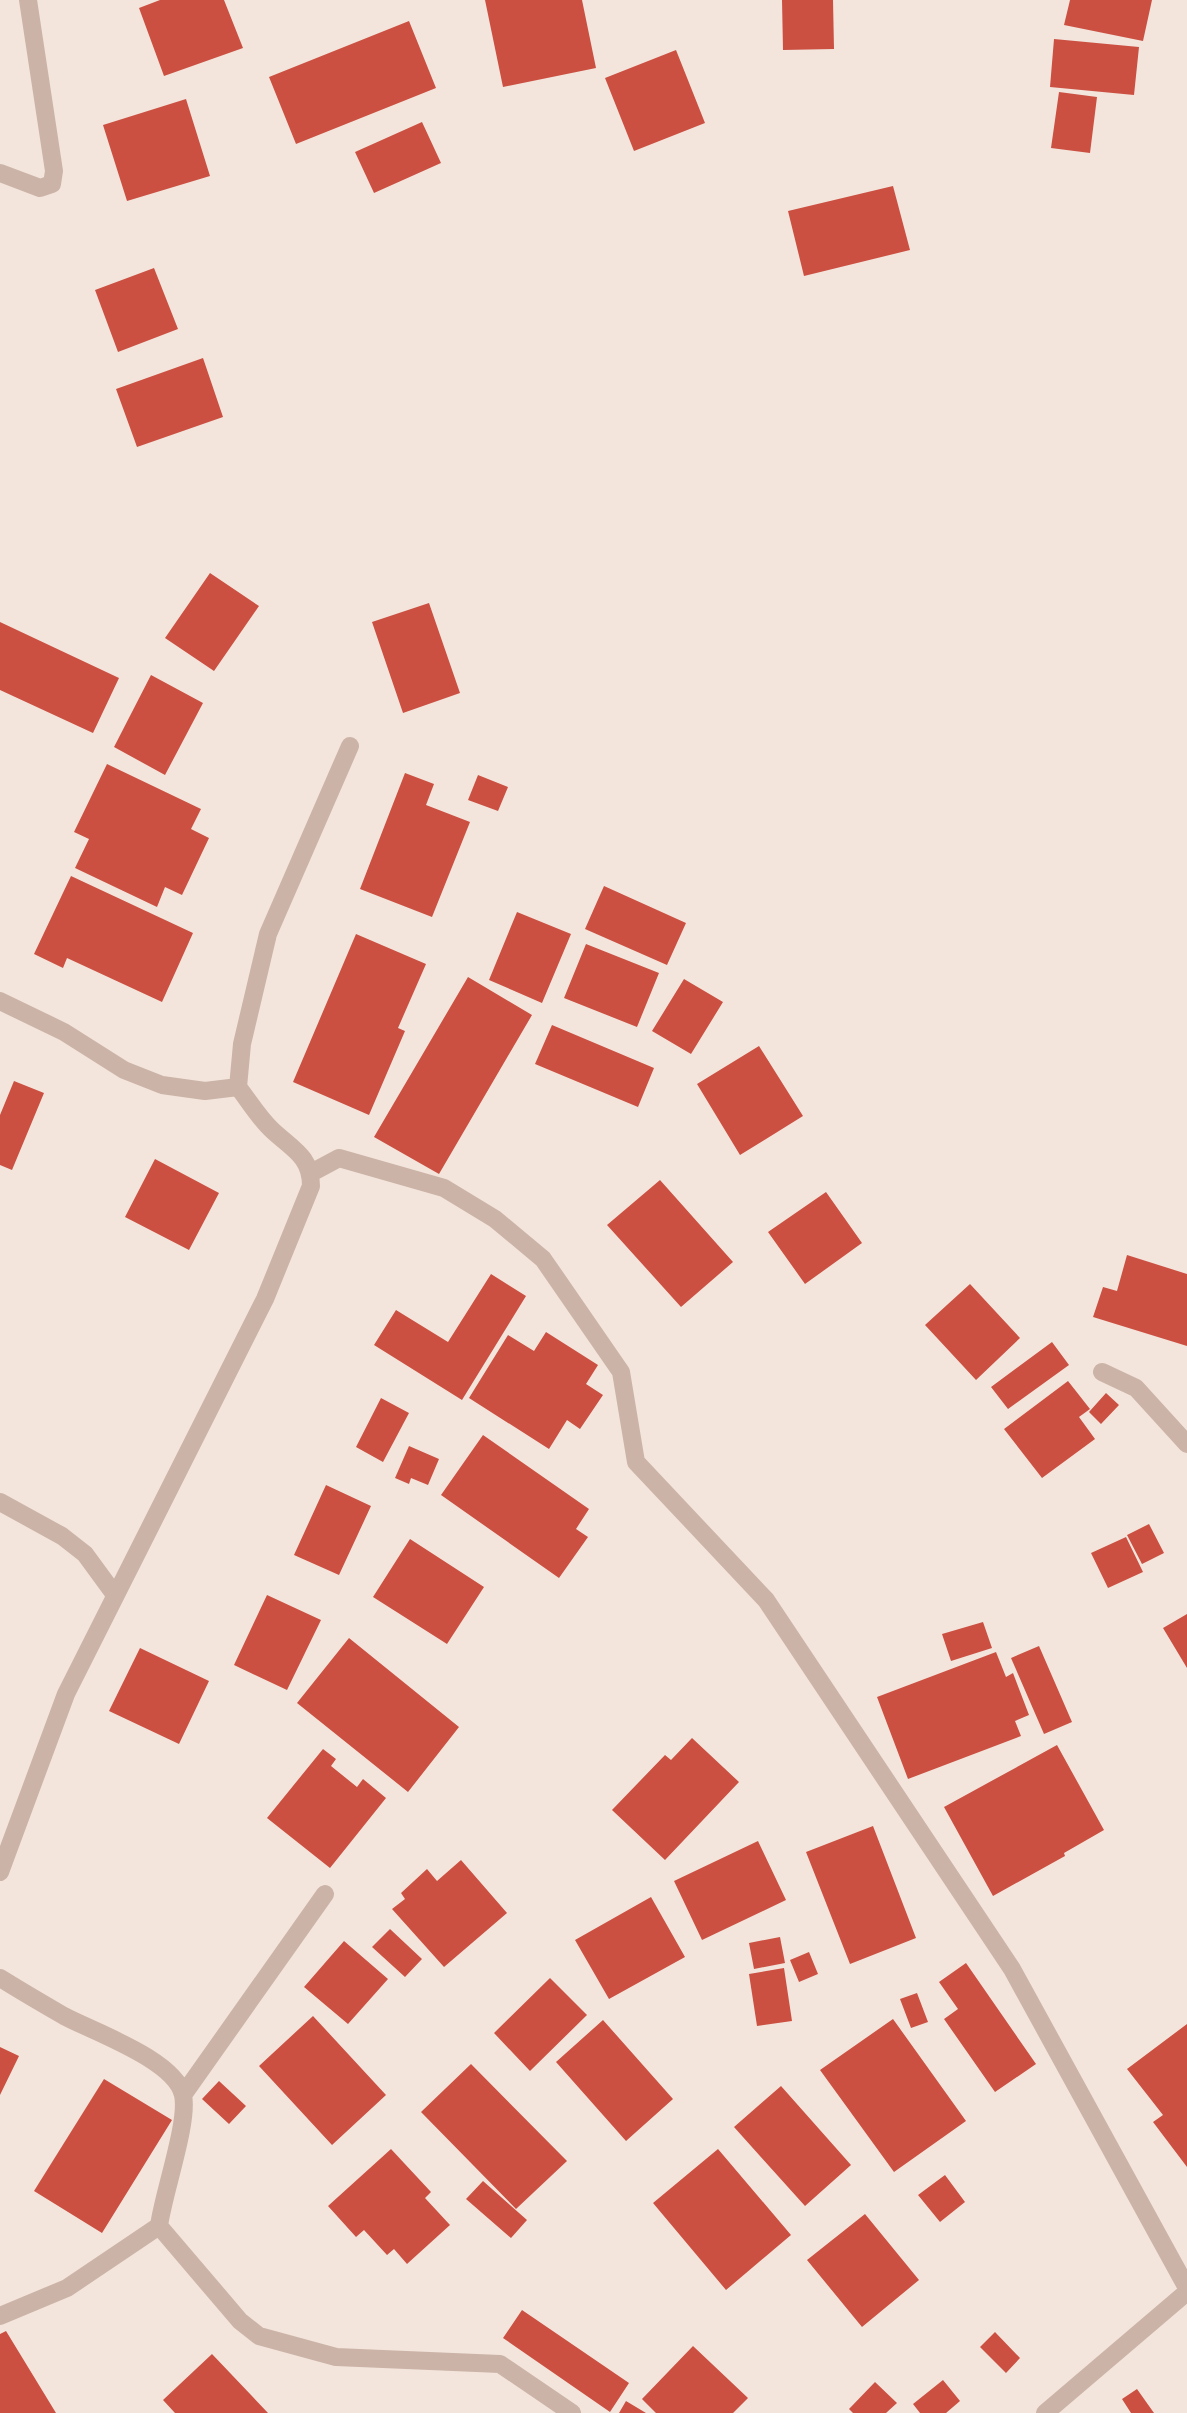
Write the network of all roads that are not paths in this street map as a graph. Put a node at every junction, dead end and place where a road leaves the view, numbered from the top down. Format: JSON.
{"nodes":[{"id":1,"x":28,"y":0,"type":"edge"},
{"id":2,"x":0,"y":173,"type":"edge"},
{"id":3,"x":351,"y":746,"type":"dead end"},
{"id":4,"x":0,"y":1001,"type":"edge"},
{"id":5,"x":237,"y":1087,"type":"junction"},
{"id":6,"x":311,"y":1173,"type":"junction"},
{"id":7,"x":1102,"y":1372,"type":"dead end"},
{"id":8,"x":1187,"y":1444,"type":"edge"},
{"id":9,"x":0,"y":1502,"type":"edge"},
{"id":10,"x":115,"y":1595,"type":"junction"},
{"id":11,"x":0,"y":1872,"type":"edge"},
{"id":12,"x":325,"y":1894,"type":"dead end"},
{"id":13,"x":0,"y":1978,"type":"edge"},
{"id":14,"x":183,"y":2095,"type":"junction"},
{"id":15,"x":159,"y":2226,"type":"junction"},
{"id":16,"x":1187,"y":2290,"type":"edge"},
{"id":17,"x":0,"y":2316,"type":"edge"},
{"id":18,"x":572,"y":2413,"type":"edge"},
{"id":19,"x":1045,"y":2413,"type":"edge"}],
"edges":[{"from":1,"to":2,"type":"street"},
{"from":3,"to":5,"type":"street"},
{"from":4,"to":5,"type":"street"},
{"from":5,"to":6,"type":"street"},
{"from":6,"to":10,"type":"street"},
{"from":6,"to":16,"type":"street"},
{"from":7,"to":8,"type":"street"},
{"from":9,"to":10,"type":"street"},
{"from":10,"to":11,"type":"street"},
{"from":12,"to":14,"type":"street"},
{"from":13,"to":14,"type":"street"},
{"from":14,"to":15,"type":"street"},
{"from":15,"to":17,"type":"street"},
{"from":15,"to":18,"type":"street"},
{"from":16,"to":19,"type":"street"}]}
